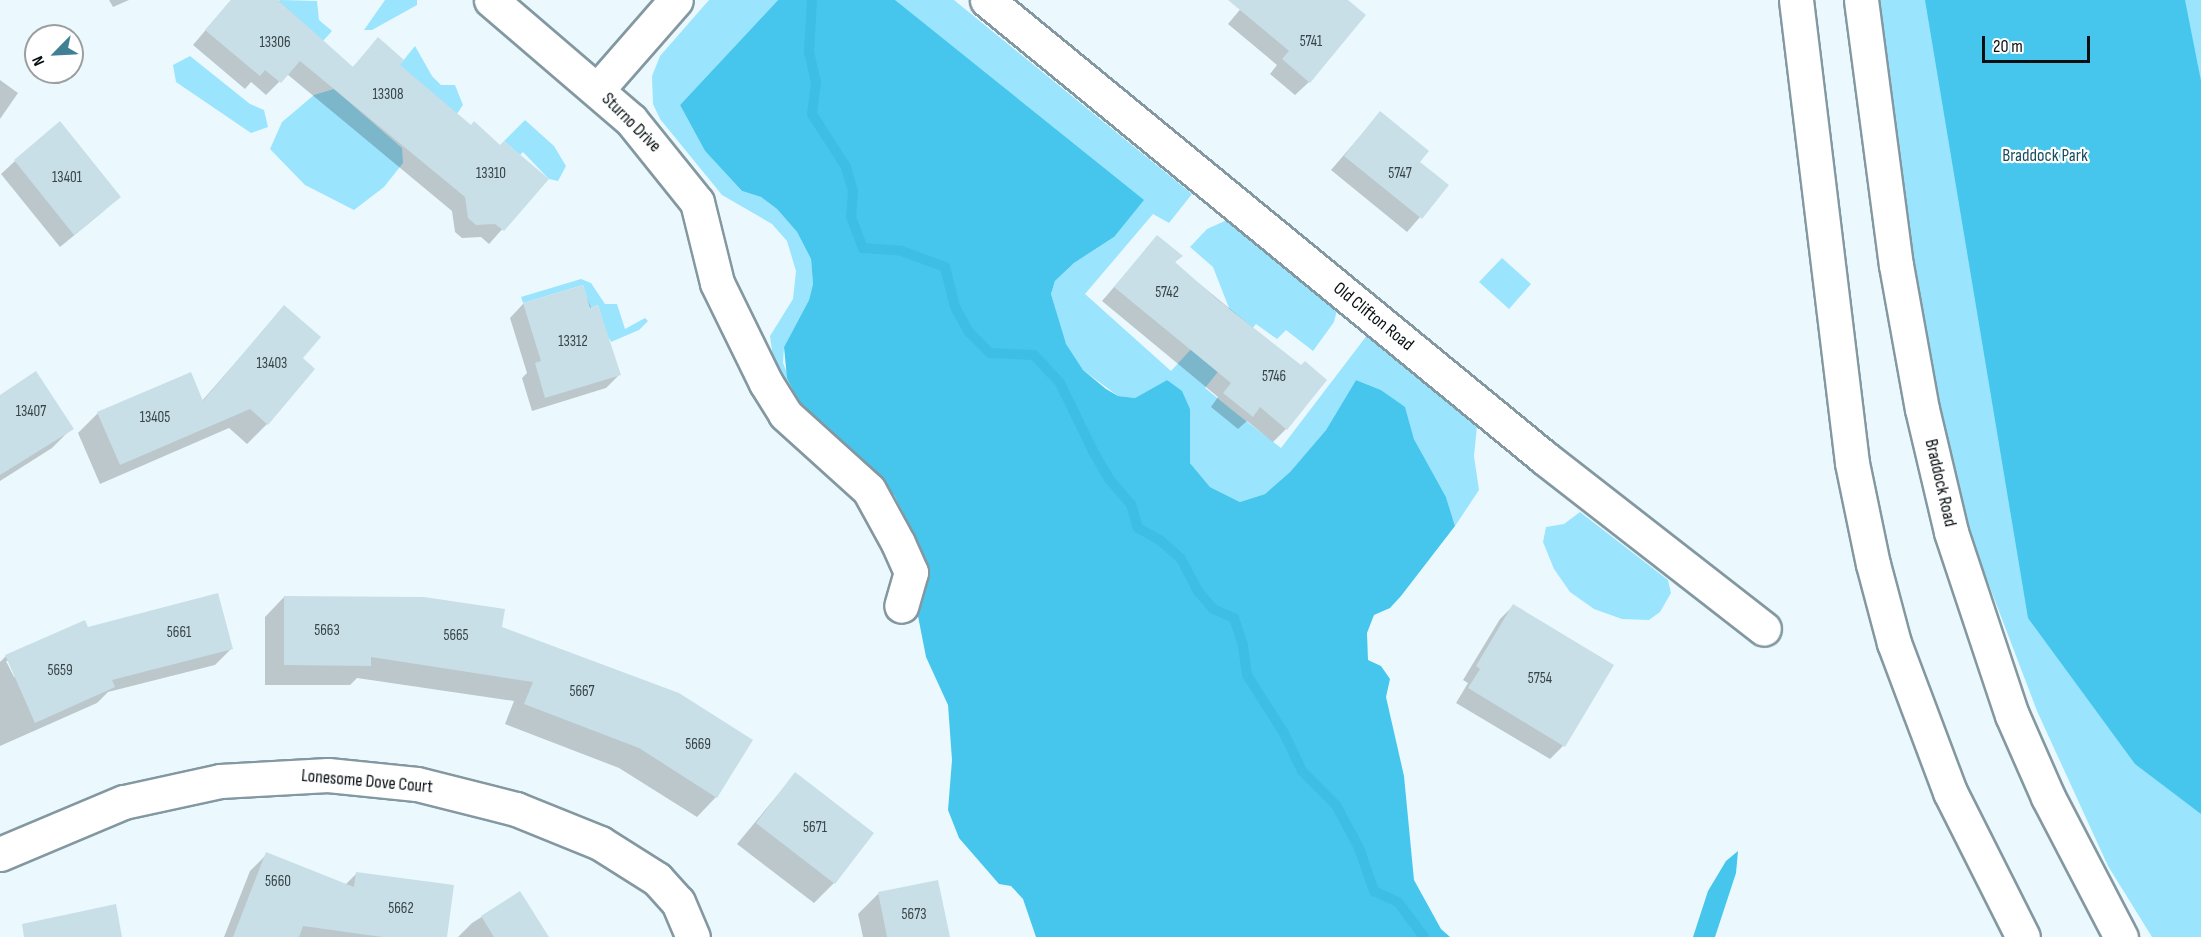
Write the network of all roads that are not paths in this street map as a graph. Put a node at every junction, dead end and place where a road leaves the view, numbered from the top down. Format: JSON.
{"nodes":[{"id":1,"x":491,"y":0,"type":"edge"},
{"id":2,"x":676,"y":0,"type":"edge"},
{"id":3,"x":987,"y":0,"type":"edge"},
{"id":4,"x":1796,"y":0,"type":"edge"},
{"id":5,"x":1861,"y":0,"type":"edge"},
{"id":6,"x":598,"y":89,"type":"junction"},
{"id":7,"x":901,"y":606,"type":"dead end"},
{"id":8,"x":1764,"y":629,"type":"dead end"},
{"id":9,"x":0,"y":854,"type":"edge"},
{"id":10,"x":693,"y":937,"type":"edge"},
{"id":11,"x":2023,"y":937,"type":"edge"},
{"id":12,"x":2121,"y":937,"type":"edge"}],
"edges":[{"from":1,"to":6,"type":"street","name":"Sturno Drive"},
{"from":2,"to":6,"type":"street"},
{"from":3,"to":8,"type":"street","name":"Old Clifton Road"},
{"from":4,"to":11,"type":"street"},
{"from":5,"to":12,"type":"street","name":"Braddock Road"},
{"from":6,"to":7,"type":"street","name":"Sturno Drive"},
{"from":9,"to":10,"type":"street","name":"Lonesome Dove Court"}]}
